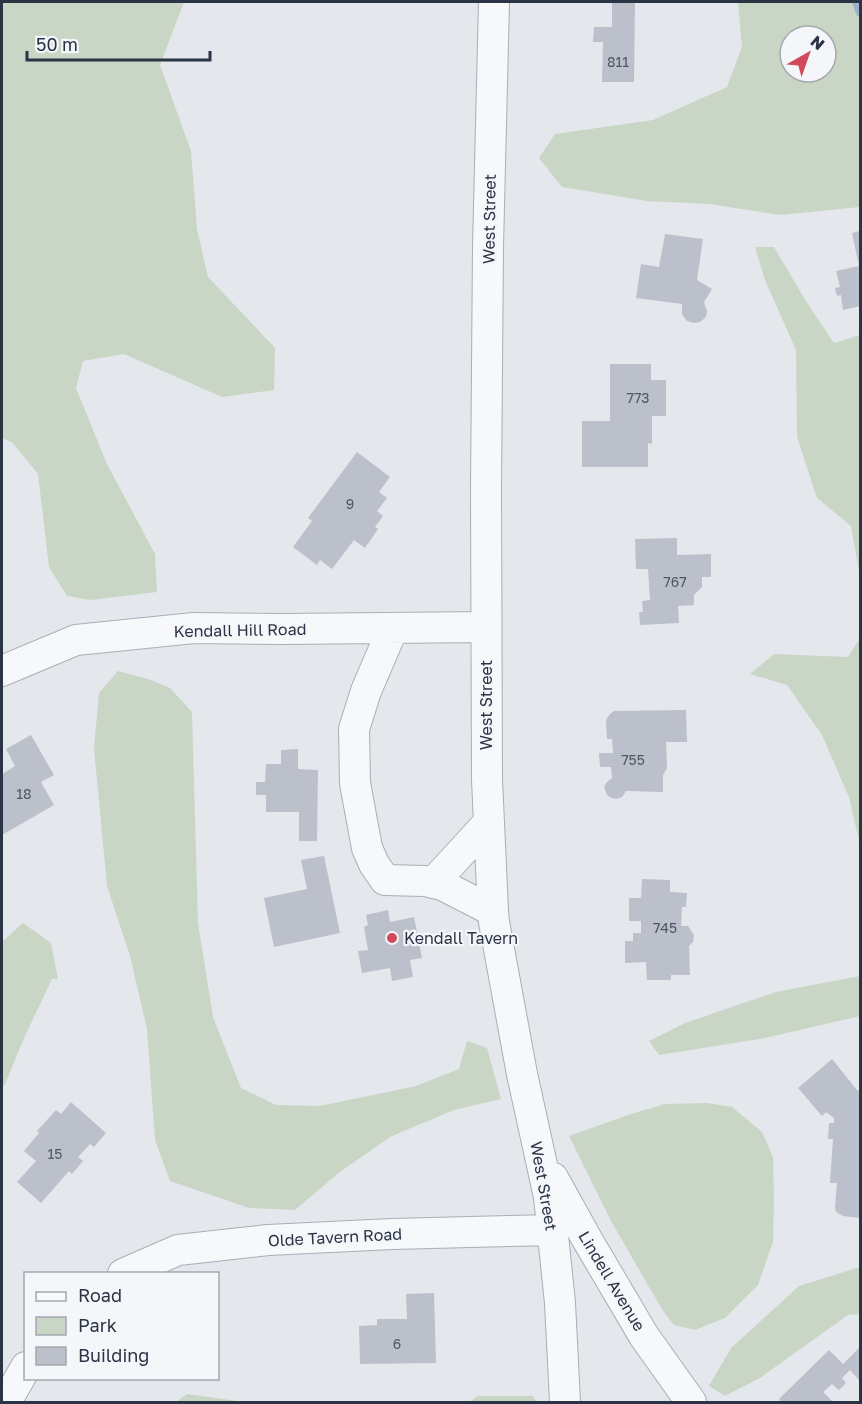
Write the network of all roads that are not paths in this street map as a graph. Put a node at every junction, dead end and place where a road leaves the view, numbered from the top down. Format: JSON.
{"nodes":[{"id":1,"x":494,"y":2,"type":"edge"},
{"id":2,"x":486,"y":627,"type":"junction"},
{"id":3,"x":393,"y":628,"type":"junction"},
{"id":4,"x":2,"y":671,"type":"edge"},
{"id":5,"x":489,"y":822,"type":"junction"},
{"id":6,"x":433,"y":883,"type":"junction"},
{"id":7,"x":493,"y":911,"type":"junction"},
{"id":8,"x":540,"y":1155,"type":"junction"},
{"id":9,"x":553,"y":1230,"type":"junction"},
{"id":10,"x":128,"y":1272,"type":"edge"},
{"id":11,"x":24,"y":1370,"type":"edge"},
{"id":12,"x":6,"y":1402,"type":"edge"},
{"id":13,"x":565,"y":1402,"type":"edge"},
{"id":14,"x":691,"y":1402,"type":"edge"}],
"edges":[{"from":1,"to":2,"type":"street","name":"West Street"},
{"from":2,"to":3,"type":"street","name":"Kendall Hill Road"},
{"from":2,"to":5,"type":"street","name":"West Street"},
{"from":3,"to":4,"type":"street","name":"Kendall Hill Road"},
{"from":3,"to":6,"type":"street"},
{"from":5,"to":6,"type":"street"},
{"from":5,"to":7,"type":"street","name":"West Street"},
{"from":6,"to":7,"type":"street"},
{"from":7,"to":8,"type":"street","name":"West Street"},
{"from":8,"to":9,"type":"street","name":"West Street"},
{"from":8,"to":14,"type":"street","name":"Lindell Avenue"},
{"from":9,"to":10,"type":"street","name":"Olde Tavern Road"},
{"from":9,"to":13,"type":"street","name":"West Street"},
{"from":11,"to":12,"type":"street"}]}
